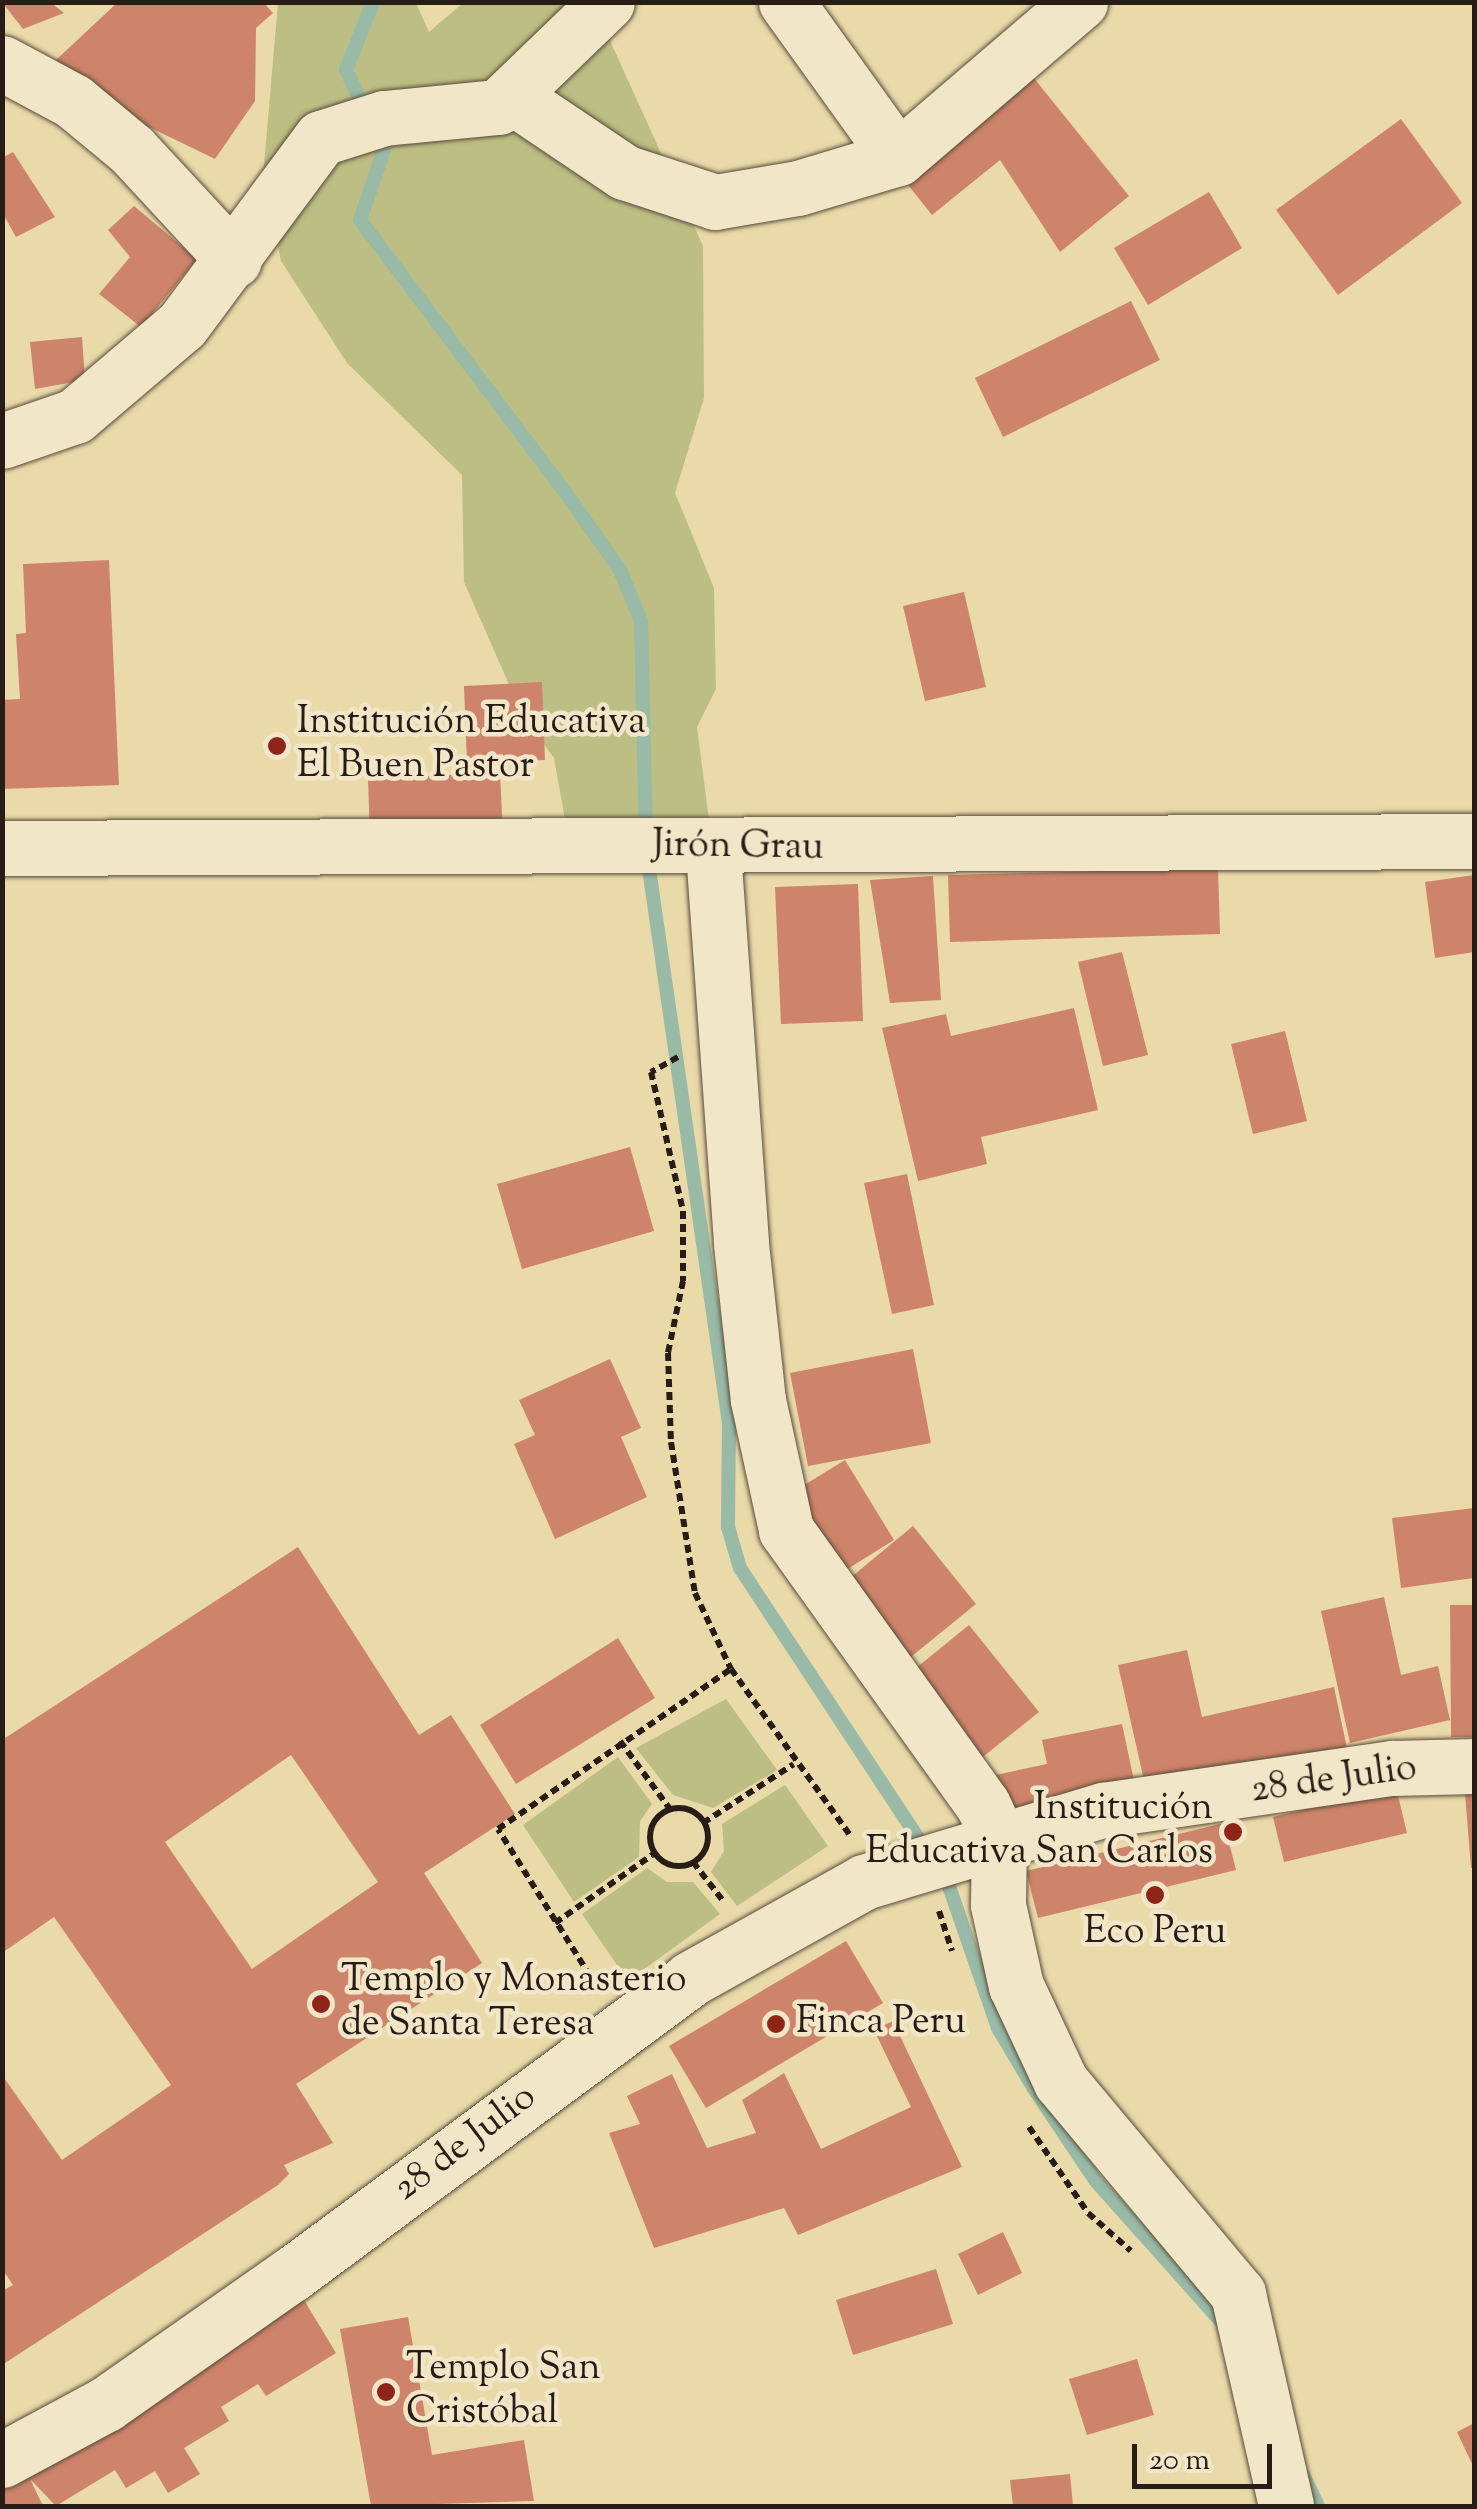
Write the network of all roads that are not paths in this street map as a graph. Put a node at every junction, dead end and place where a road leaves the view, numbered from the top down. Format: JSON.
{"nodes":[{"id":1,"x":608,"y":2,"type":"edge"},
{"id":2,"x":786,"y":2,"type":"edge"},
{"id":3,"x":1080,"y":2,"type":"edge"},
{"id":4,"x":2,"y":63,"type":"edge"},
{"id":5,"x":499,"y":104,"type":"junction"},
{"id":6,"x":898,"y":158,"type":"junction"},
{"id":7,"x":234,"y":260,"type":"junction"},
{"id":8,"x":2,"y":441,"type":"edge"},
{"id":9,"x":1474,"y":842,"type":"edge"},
{"id":10,"x":2,"y":848,"type":"edge"},
{"id":11,"x":713,"y":852,"type":"junction"},
{"id":12,"x":1474,"y":1766,"type":"edge"},
{"id":13,"x":994,"y":1841,"type":"junction"},
{"id":14,"x":2,"y":2460,"type":"edge"},
{"id":15,"x":1286,"y":2506,"type":"edge"}],
"edges":[{"from":1,"to":5,"type":"street"},
{"from":2,"to":6,"type":"street"},
{"from":3,"to":6,"type":"street"},
{"from":4,"to":7,"type":"street"},
{"from":5,"to":6,"type":"street"},
{"from":5,"to":7,"type":"street"},
{"from":7,"to":8,"type":"street"},
{"from":9,"to":11,"type":"street","name":"Jirón Grau"},
{"from":10,"to":11,"type":"street","name":"Jirón Grau"},
{"from":11,"to":13,"type":"street"},
{"from":12,"to":13,"type":"street","name":"28 de Julio"},
{"from":13,"to":14,"type":"street","name":"28 de Julio"},
{"from":13,"to":15,"type":"street"}]}
